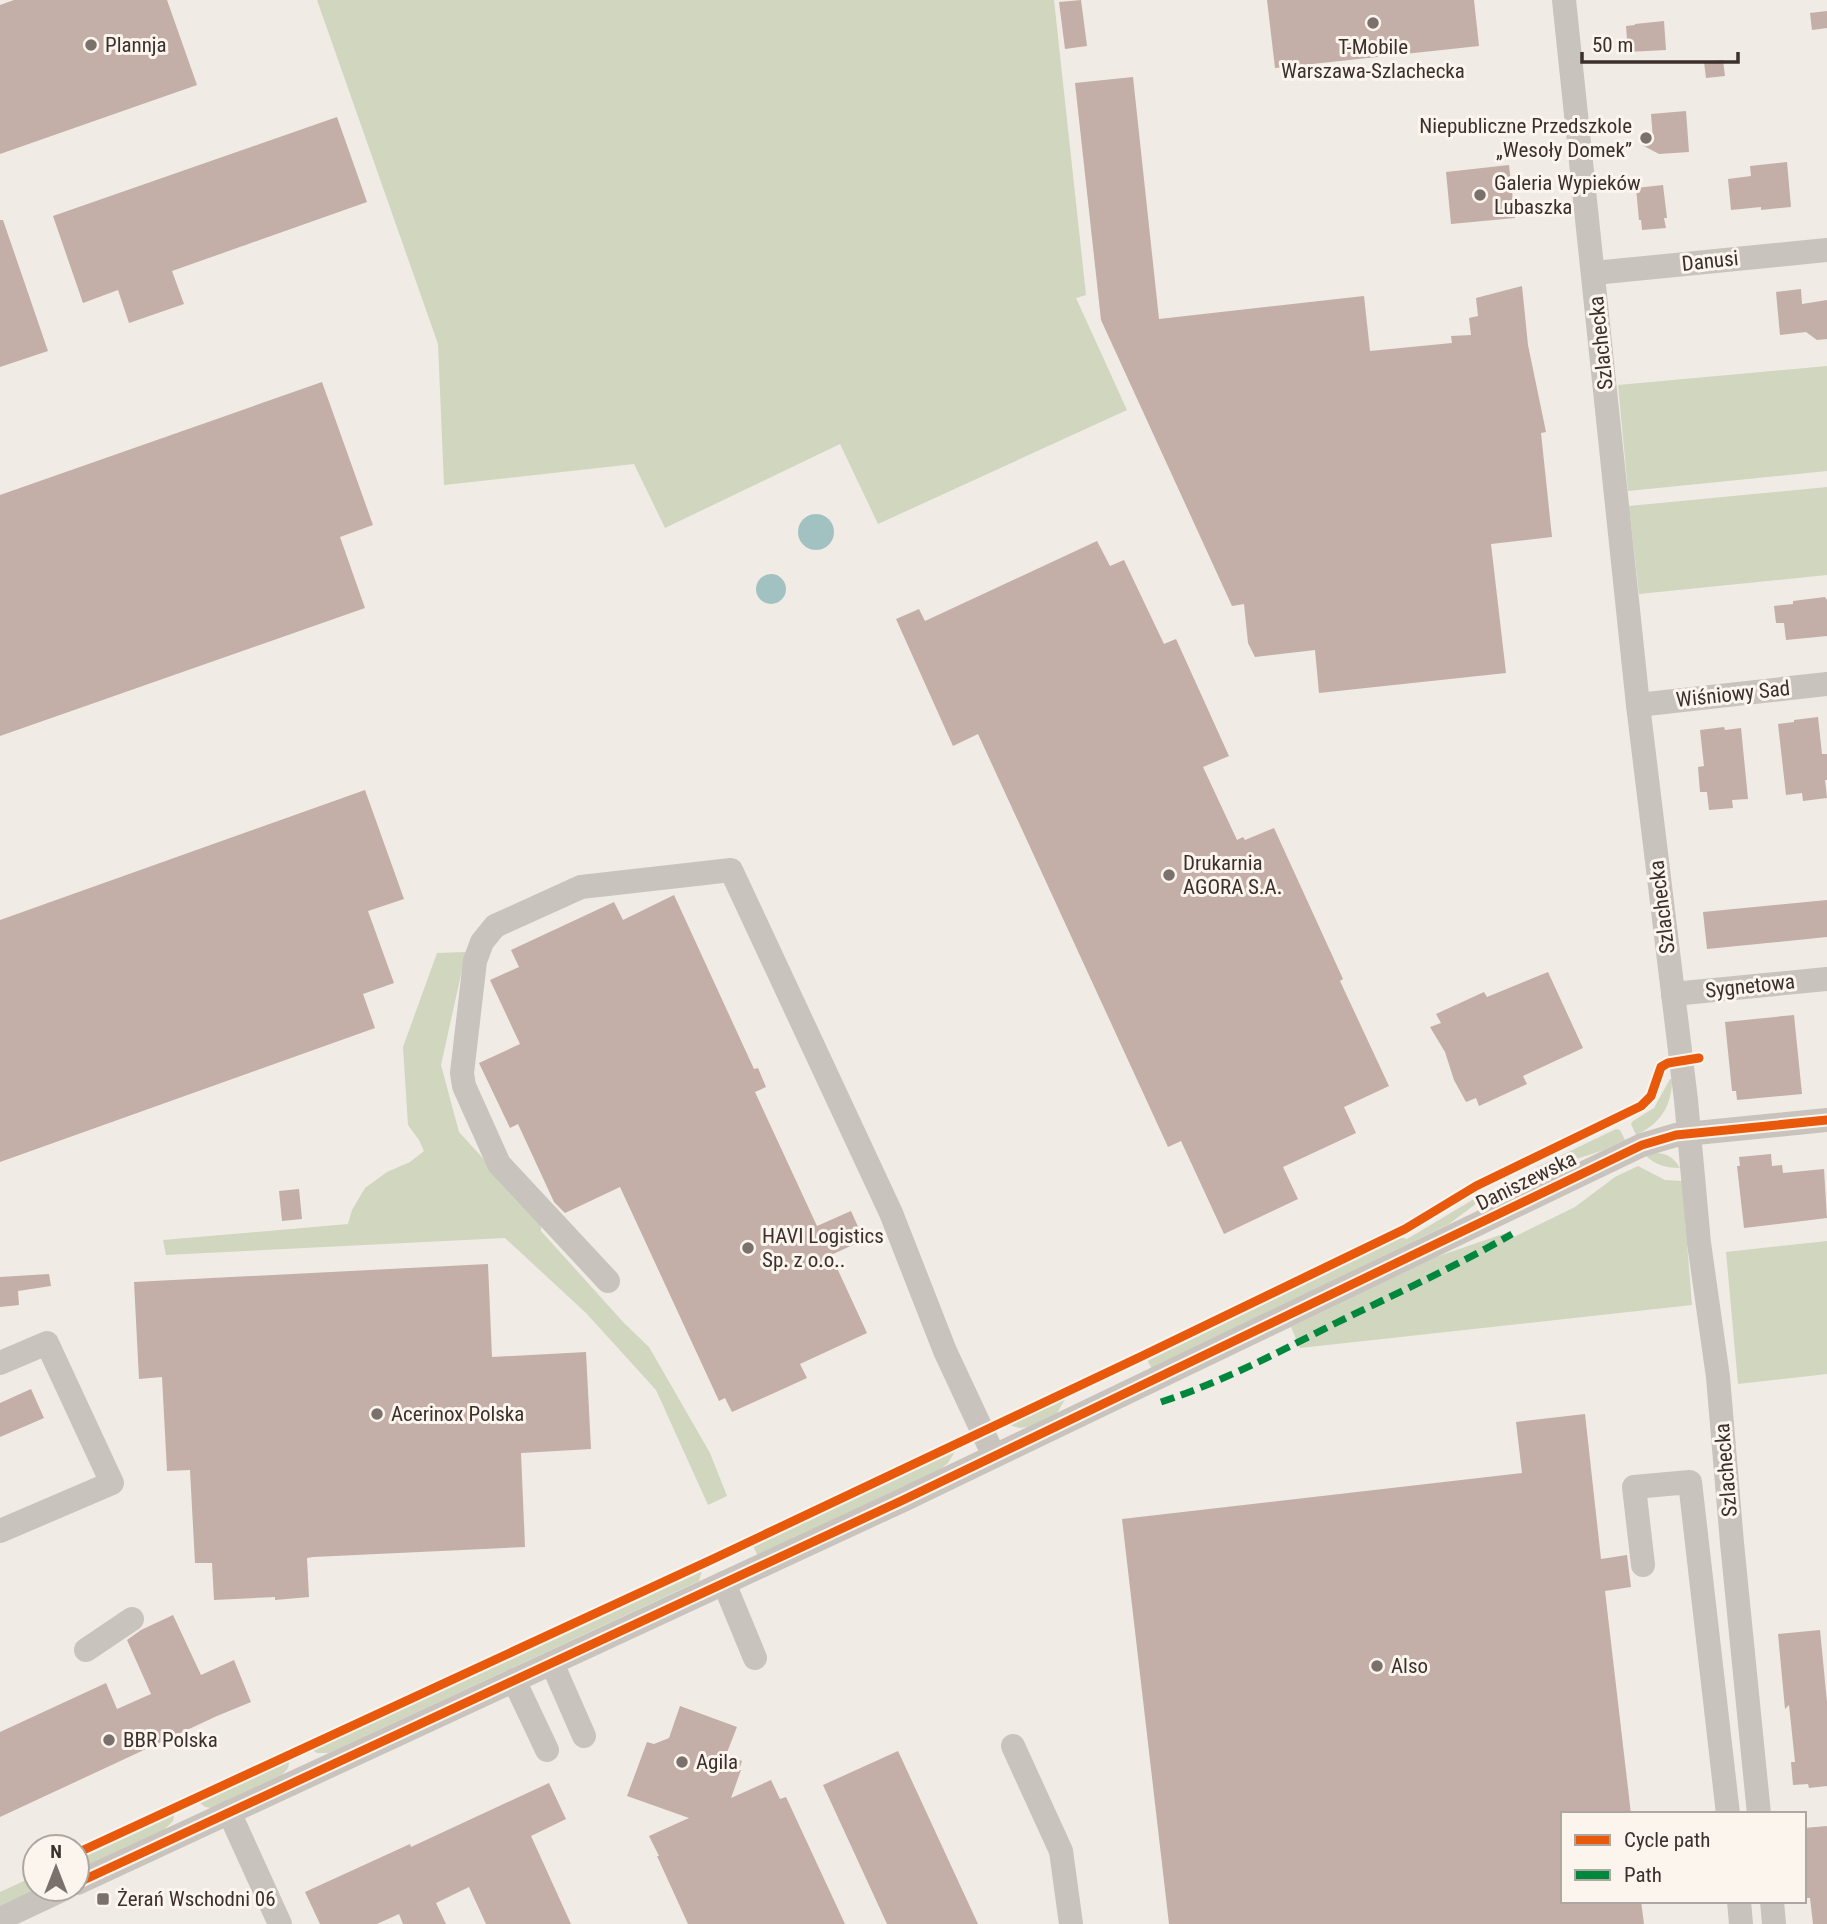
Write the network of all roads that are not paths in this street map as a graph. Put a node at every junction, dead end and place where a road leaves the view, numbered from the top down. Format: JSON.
{"nodes":[{"id":1,"x":1564,"y":0,"type":"edge"},
{"id":2,"x":1827,"y":250,"type":"edge"},
{"id":3,"x":1594,"y":273,"type":"junction"},
{"id":4,"x":1827,"y":684,"type":"edge"},
{"id":5,"x":1638,"y":705,"type":"junction"},
{"id":6,"x":1827,"y":979,"type":"edge"},
{"id":7,"x":1673,"y":994,"type":"junction"},
{"id":8,"x":1827,"y":1120,"type":"edge"},
{"id":9,"x":1688,"y":1134,"type":"junction"},
{"id":10,"x":608,"y":1282,"type":"dead end"},
{"id":11,"x":0,"y":1363,"type":"edge"},
{"id":12,"x":994,"y":1456,"type":"junction"},
{"id":13,"x":0,"y":1531,"type":"edge"},
{"id":14,"x":1643,"y":1565,"type":"dead end"},
{"id":15,"x":723,"y":1583,"type":"junction"},
{"id":16,"x":132,"y":1619,"type":"dead end"},
{"id":17,"x":86,"y":1650,"type":"dead end"},
{"id":18,"x":755,"y":1658,"type":"dead end"},
{"id":19,"x":552,"y":1663,"type":"junction"},
{"id":20,"x":514,"y":1680,"type":"junction"},
{"id":21,"x":584,"y":1736,"type":"dead end"},
{"id":22,"x":1013,"y":1746,"type":"dead end"},
{"id":23,"x":547,"y":1750,"type":"dead end"},
{"id":24,"x":229,"y":1812,"type":"junction"},
{"id":25,"x":1728,"y":1812,"type":"edge"},
{"id":26,"x":1759,"y":1812,"type":"edge"},
{"id":27,"x":91,"y":1876,"type":"edge"},
{"id":28,"x":34,"y":1903,"type":"edge"},
{"id":29,"x":1738,"y":1903,"type":"edge"},
{"id":30,"x":1772,"y":1903,"type":"edge"},
{"id":31,"x":0,"y":1919,"type":"edge"},
{"id":32,"x":280,"y":1924,"type":"edge"},
{"id":33,"x":1072,"y":1924,"type":"edge"},
{"id":34,"x":1741,"y":1924,"type":"edge"},
{"id":35,"x":1774,"y":1924,"type":"edge"}],
"edges":[{"from":1,"to":3,"type":"street","name":"Szlachecka"},
{"from":2,"to":3,"type":"street","name":"Danusi"},
{"from":3,"to":5,"type":"street","name":"Szlachecka"},
{"from":4,"to":5,"type":"street","name":"Wiśniowy Sad"},
{"from":5,"to":7,"type":"street","name":"Szlachecka"},
{"from":6,"to":7,"type":"street","name":"Sygnetowa"},
{"from":7,"to":9,"type":"street","name":"Szlachecka"},
{"from":8,"to":9,"type":"street","name":"Daniszewska"},
{"from":9,"to":12,"type":"street","name":"Daniszewska"},
{"from":9,"to":26,"type":"street","name":"Szlachecka"},
{"from":10,"to":12,"type":"street"},
{"from":11,"to":13,"type":"street"},
{"from":12,"to":15,"type":"street","name":"Daniszewska"},
{"from":14,"to":25,"type":"street"},
{"from":15,"to":18,"type":"street"},
{"from":15,"to":19,"type":"street","name":"Daniszewska"},
{"from":16,"to":17,"type":"street"},
{"from":19,"to":20,"type":"street","name":"Daniszewska"},
{"from":19,"to":21,"type":"street"},
{"from":20,"to":23,"type":"street"},
{"from":20,"to":24,"type":"street","name":"Daniszewska"},
{"from":22,"to":33,"type":"street"},
{"from":24,"to":27,"type":"street","name":"Daniszewska"},
{"from":24,"to":32,"type":"street"},
{"from":28,"to":31,"type":"street"},
{"from":29,"to":34,"type":"street"},
{"from":30,"to":35,"type":"street"}]}
